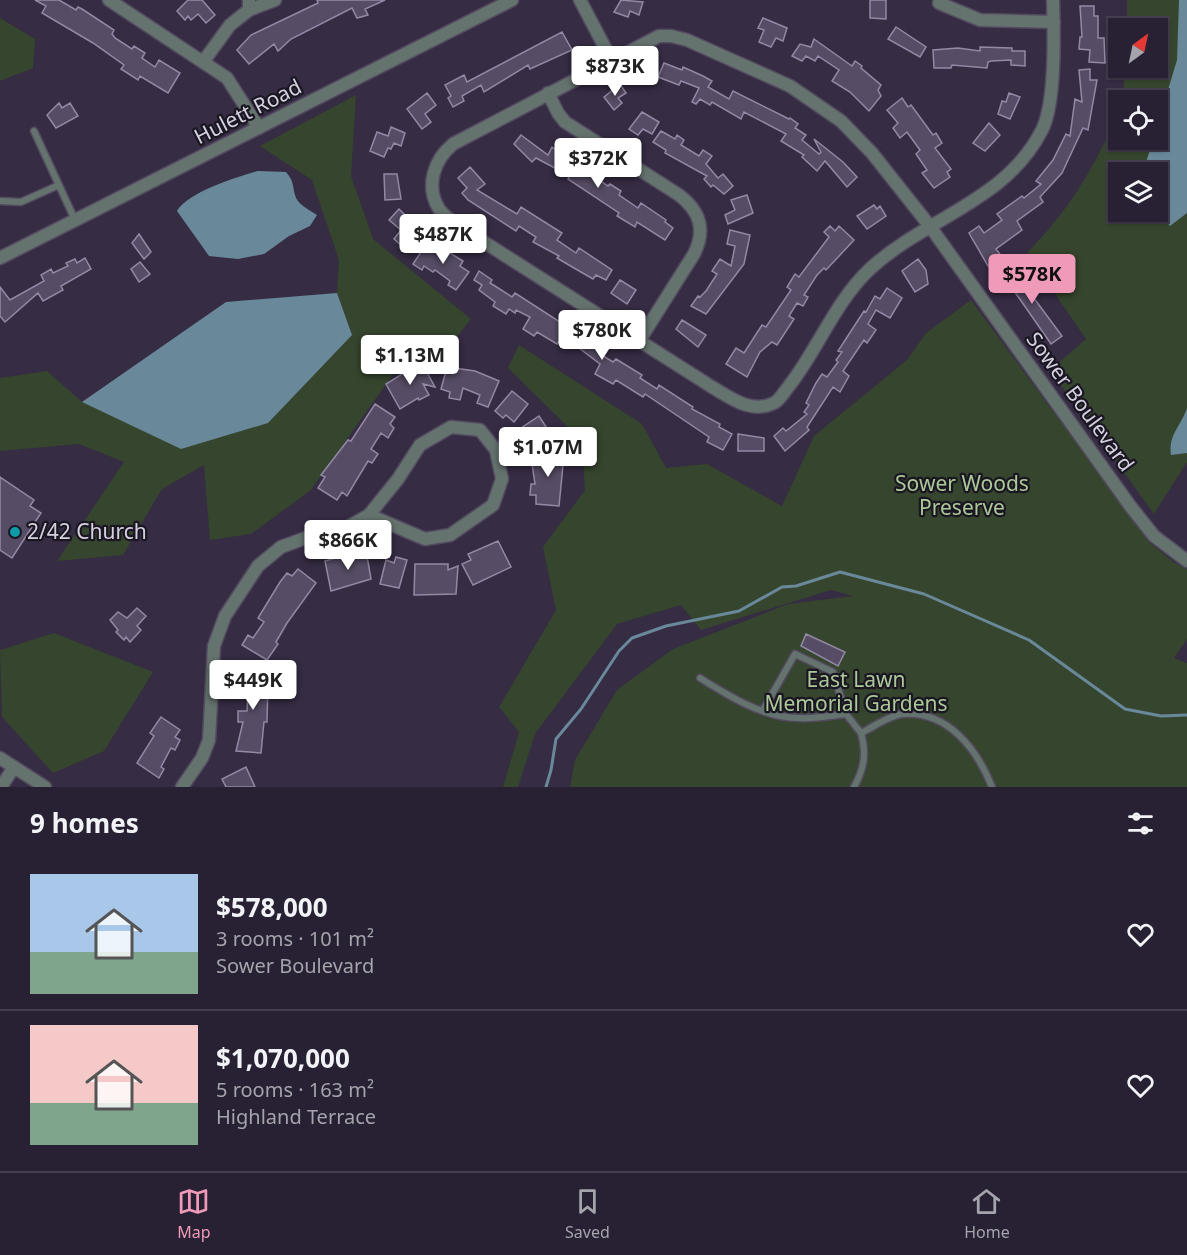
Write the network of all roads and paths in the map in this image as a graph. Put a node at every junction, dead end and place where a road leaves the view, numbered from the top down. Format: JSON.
{"nodes":[{"id":1,"x":109,"y":0,"type":"edge"},
{"id":2,"x":275,"y":0,"type":"edge"},
{"id":3,"x":512,"y":0,"type":"edge"},
{"id":4,"x":580,"y":0,"type":"edge"},
{"id":5,"x":1053,"y":0,"type":"edge"},
{"id":6,"x":939,"y":3,"type":"dead end"},
{"id":7,"x":249,"y":5,"type":"edge"},
{"id":8,"x":1054,"y":22,"type":"junction"},
{"id":9,"x":612,"y":61,"type":"junction"},
{"id":10,"x":203,"y":62,"type":"junction"},
{"id":11,"x":548,"y":93,"type":"junction"},
{"id":12,"x":259,"y":128,"type":"junction"},
{"id":13,"x":34,"y":131,"type":"dead end"},
{"id":14,"x":59,"y":185,"type":"junction"},
{"id":15,"x":0,"y":201,"type":"edge"},
{"id":16,"x":75,"y":220,"type":"junction"},
{"id":17,"x":929,"y":225,"type":"junction"},
{"id":18,"x":0,"y":258,"type":"edge"},
{"id":19,"x":639,"y":341,"type":"junction"},
{"id":20,"x":369,"y":515,"type":"junction"},
{"id":21,"x":1187,"y":561,"type":"edge"},
{"id":22,"x":700,"y":678,"type":"dead end"},
{"id":23,"x":763,"y":710,"type":"junction"},
{"id":24,"x":846,"y":714,"type":"junction"},
{"id":25,"x":861,"y":733,"type":"junction"},
{"id":26,"x":0,"y":758,"type":"edge"},
{"id":27,"x":14,"y":767,"type":"junction"},
{"id":28,"x":1,"y":787,"type":"edge"},
{"id":29,"x":45,"y":787,"type":"edge"},
{"id":30,"x":182,"y":787,"type":"edge"},
{"id":31,"x":854,"y":787,"type":"edge"},
{"id":32,"x":992,"y":787,"type":"edge"}],
"edges":[{"from":1,"to":10,"type":"street"},
{"from":2,"to":7,"type":"street"},
{"from":3,"to":12,"type":"street","name":"Hulett Road"},
{"from":4,"to":9,"type":"street"},
{"from":5,"to":8,"type":"street","name":"Sower Boulevard"},
{"from":6,"to":8,"type":"street"},
{"from":7,"to":10,"type":"street"},
{"from":8,"to":17,"type":"street","name":"Sower Boulevard"},
{"from":9,"to":11,"type":"street","name":"Sower Boulevard"},
{"from":9,"to":17,"type":"street","name":"Sower Boulevard"},
{"from":10,"to":12,"type":"street"},
{"from":11,"to":19,"type":"street"},
{"from":11,"to":19,"type":"street","name":"Sower Boulevard"},
{"from":12,"to":16,"type":"street","name":"Hulett Road"},
{"from":13,"to":14,"type":"lane"},
{"from":14,"to":15,"type":"lane"},
{"from":14,"to":16,"type":"lane"},
{"from":16,"to":18,"type":"street","name":"Hulett Road"},
{"from":17,"to":19,"type":"street","name":"Sower Boulevard"},
{"from":17,"to":21,"type":"street","name":"Sower Boulevard"},
{"from":20,"to":20,"type":"street"},
{"from":20,"to":30,"type":"street"},
{"from":22,"to":23,"type":"lane"},
{"from":23,"to":24,"type":"lane"},
{"from":23,"to":24,"type":"lane"},
{"from":24,"to":25,"type":"lane"},
{"from":25,"to":31,"type":"lane"},
{"from":25,"to":32,"type":"lane"},
{"from":26,"to":27,"type":"street"},
{"from":27,"to":28,"type":"street"},
{"from":27,"to":29,"type":"street"}]}
